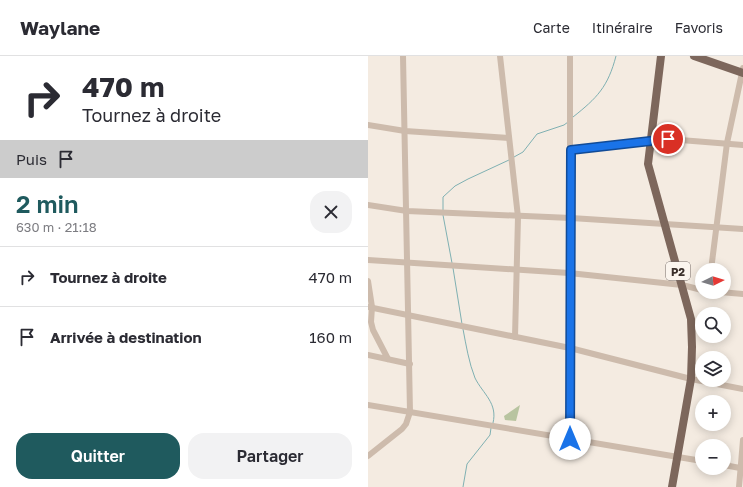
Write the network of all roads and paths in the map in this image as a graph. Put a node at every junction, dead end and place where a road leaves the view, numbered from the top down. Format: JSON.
{"nodes":[{"id":1,"x":404,"y":56,"type":"edge"},
{"id":2,"x":500,"y":56,"type":"edge"},
{"id":3,"x":570,"y":56,"type":"edge"},
{"id":4,"x":661,"y":56,"type":"edge"},
{"id":5,"x":694,"y":56,"type":"edge"},
{"id":6,"x":743,"y":71,"type":"edge"},
{"id":7,"x":368,"y":125,"type":"edge"},
{"id":8,"x":405,"y":131,"type":"junction"},
{"id":9,"x":509,"y":138,"type":"junction"},
{"id":10,"x":650,"y":140,"type":"junction"},
{"id":11,"x":727,"y":143,"type":"junction"},
{"id":12,"x":743,"y":145,"type":"edge"},
{"id":13,"x":571,"y":150,"type":"junction"},
{"id":14,"x":368,"y":205,"type":"edge"},
{"id":15,"x":406,"y":211,"type":"junction"},
{"id":16,"x":518,"y":217,"type":"junction"},
{"id":17,"x":571,"y":218,"type":"junction"},
{"id":18,"x":664,"y":224,"type":"junction"},
{"id":19,"x":717,"y":228,"type":"junction"},
{"id":20,"x":743,"y":229,"type":"edge"},
{"id":21,"x":368,"y":260,"type":"edge"},
{"id":22,"x":408,"y":263,"type":"junction"},
{"id":23,"x":712,"y":263,"type":"edge"},
{"id":24,"x":518,"y":269,"type":"junction"},
{"id":25,"x":570,"y":273,"type":"junction"},
{"id":26,"x":368,"y":280,"type":"edge"},
{"id":27,"x":682,"y":285,"type":"junction"},
{"id":28,"x":695,"y":288,"type":"edge"},
{"id":29,"x":731,"y":293,"type":"edge"},
{"id":30,"x":743,"y":294,"type":"edge"},
{"id":31,"x":370,"y":307,"type":"edge"},
{"id":32,"x":410,"y":315,"type":"junction"},
{"id":33,"x":515,"y":337,"type":"junction"},
{"id":34,"x":570,"y":348,"type":"junction"},
{"id":35,"x":368,"y":356,"type":"edge"},
{"id":36,"x":388,"y":359,"type":"junction"},
{"id":37,"x":410,"y":364,"type":"junction"},
{"id":38,"x":691,"y":379,"type":"junction"},
{"id":39,"x":743,"y":389,"type":"edge"},
{"id":40,"x":368,"y":405,"type":"edge"},
{"id":41,"x":410,"y":412,"type":"junction"},
{"id":42,"x":570,"y":439,"type":"junction"},
{"id":43,"x":743,"y":440,"type":"edge"},
{"id":44,"x":368,"y":456,"type":"edge"},
{"id":45,"x":677,"y":456,"type":"junction"},
{"id":46,"x":695,"y":460,"type":"edge"},
{"id":47,"x":731,"y":466,"type":"edge"},
{"id":48,"x":740,"y":468,"type":"junction"},
{"id":49,"x":672,"y":487,"type":"edge"},
{"id":50,"x":739,"y":487,"type":"edge"}],
"edges":[{"from":1,"to":8,"type":"street"},
{"from":2,"to":9,"type":"street"},
{"from":3,"to":13,"type":"street"},
{"from":4,"to":10,"type":"main road","number":"P2"},
{"from":5,"to":6,"type":"main road"},
{"from":6,"to":11,"type":"street"},
{"from":7,"to":8,"type":"street"},
{"from":8,"to":9,"type":"street"},
{"from":8,"to":15,"type":"street"},
{"from":9,"to":16,"type":"street"},
{"from":10,"to":11,"type":"street"},
{"from":10,"to":13,"type":"street"},
{"from":10,"to":18,"type":"main road","number":"P2"},
{"from":11,"to":12,"type":"street"},
{"from":11,"to":19,"type":"street"},
{"from":13,"to":17,"type":"street"},
{"from":14,"to":15,"type":"street"},
{"from":15,"to":16,"type":"street"},
{"from":15,"to":22,"type":"street"},
{"from":16,"to":17,"type":"street"},
{"from":16,"to":24,"type":"street"},
{"from":17,"to":18,"type":"street"},
{"from":17,"to":25,"type":"street"},
{"from":18,"to":19,"type":"street"},
{"from":18,"to":27,"type":"main road","number":"P2"},
{"from":19,"to":20,"type":"street"},
{"from":19,"to":23,"type":"street"},
{"from":21,"to":22,"type":"street"},
{"from":22,"to":24,"type":"street"},
{"from":22,"to":32,"type":"street"},
{"from":24,"to":25,"type":"street"},
{"from":24,"to":33,"type":"street"},
{"from":25,"to":27,"type":"street"},
{"from":25,"to":34,"type":"street"},
{"from":26,"to":31,"type":"street"},
{"from":27,"to":28,"type":"street"},
{"from":27,"to":38,"type":"main road","number":"P2"},
{"from":29,"to":30,"type":"street"},
{"from":31,"to":32,"type":"street"},
{"from":31,"to":36,"type":"street"},
{"from":32,"to":33,"type":"street"},
{"from":32,"to":37,"type":"street"},
{"from":33,"to":34,"type":"street"},
{"from":34,"to":38,"type":"street"},
{"from":34,"to":42,"type":"street"},
{"from":35,"to":36,"type":"street"},
{"from":36,"to":37,"type":"street"},
{"from":37,"to":41,"type":"street"},
{"from":38,"to":39,"type":"street"},
{"from":38,"to":45,"type":"main road","number":"P2"},
{"from":40,"to":41,"type":"street"},
{"from":41,"to":42,"type":"street"},
{"from":41,"to":44,"type":"street"},
{"from":42,"to":45,"type":"street"},
{"from":43,"to":48,"type":"street"},
{"from":45,"to":46,"type":"street"},
{"from":45,"to":49,"type":"main road","number":"P2"},
{"from":47,"to":48,"type":"street"},
{"from":48,"to":50,"type":"street"}]}
